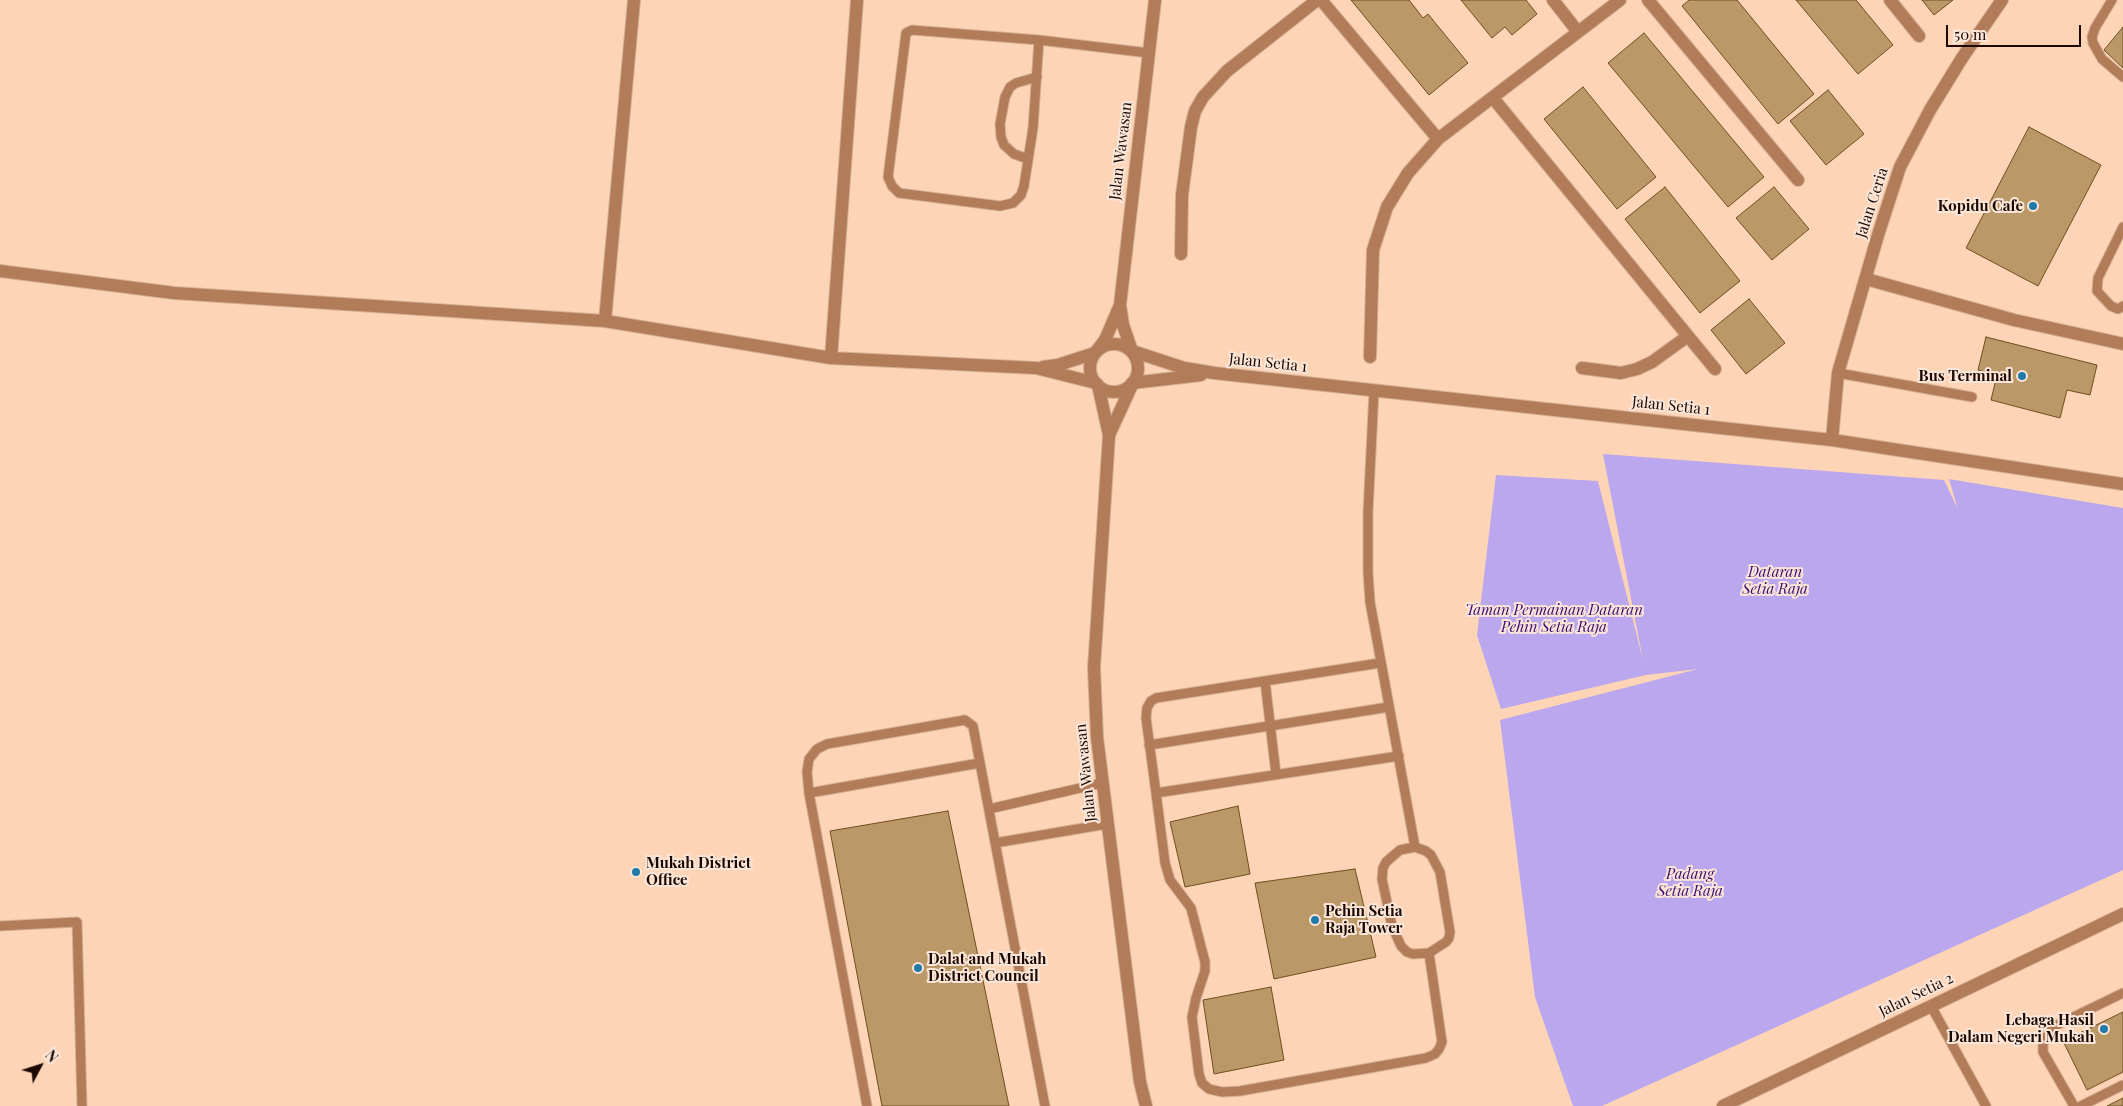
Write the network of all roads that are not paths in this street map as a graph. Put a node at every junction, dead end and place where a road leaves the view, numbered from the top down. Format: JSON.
{"nodes":[{"id":1,"x":634,"y":0,"type":"edge"},
{"id":2,"x":857,"y":0,"type":"edge"},
{"id":3,"x":1155,"y":0,"type":"edge"},
{"id":4,"x":1316,"y":0,"type":"edge"},
{"id":5,"x":1321,"y":0,"type":"edge"},
{"id":6,"x":1554,"y":0,"type":"edge"},
{"id":7,"x":1620,"y":0,"type":"edge"},
{"id":8,"x":1648,"y":0,"type":"edge"},
{"id":9,"x":1890,"y":0,"type":"edge"},
{"id":10,"x":2002,"y":0,"type":"edge"},
{"id":11,"x":2112,"y":0,"type":"edge"},
{"id":12,"x":1578,"y":32,"type":"junction"},
{"id":13,"x":1919,"y":36,"type":"dead end"},
{"id":14,"x":1039,"y":40,"type":"junction"},
{"id":15,"x":1149,"y":53,"type":"junction"},
{"id":16,"x":1037,"y":77,"type":"junction"},
{"id":17,"x":2123,"y":77,"type":"edge"},
{"id":18,"x":1493,"y":98,"type":"junction"},
{"id":19,"x":1438,"y":139,"type":"junction"},
{"id":20,"x":1028,"y":159,"type":"junction"},
{"id":21,"x":1798,"y":180,"type":"dead end"},
{"id":22,"x":2123,"y":227,"type":"edge"},
{"id":23,"x":1182,"y":254,"type":"dead end"},
{"id":24,"x":0,"y":271,"type":"edge"},
{"id":25,"x":1866,"y":280,"type":"junction"},
{"id":26,"x":1120,"y":305,"type":"junction"},
{"id":27,"x":2123,"y":306,"type":"edge"},
{"id":28,"x":604,"y":321,"type":"junction"},
{"id":29,"x":1688,"y":336,"type":"junction"},
{"id":30,"x":2123,"y":344,"type":"edge"},
{"id":31,"x":1132,"y":351,"type":"junction"},
{"id":32,"x":1095,"y":353,"type":"junction"},
{"id":33,"x":1370,"y":357,"type":"dead end"},
{"id":34,"x":831,"y":358,"type":"junction"},
{"id":35,"x":1036,"y":368,"type":"junction"},
{"id":36,"x":1582,"y":368,"type":"dead end"},
{"id":37,"x":1715,"y":369,"type":"dead end"},
{"id":38,"x":1214,"y":373,"type":"junction"},
{"id":39,"x":1838,"y":373,"type":"junction"},
{"id":40,"x":1132,"y":383,"type":"junction"},
{"id":41,"x":1097,"y":384,"type":"junction"},
{"id":42,"x":1374,"y":391,"type":"junction"},
{"id":43,"x":1972,"y":397,"type":"dead end"},
{"id":44,"x":1109,"y":435,"type":"junction"},
{"id":45,"x":1832,"y":440,"type":"junction"},
{"id":46,"x":2123,"y":484,"type":"edge"},
{"id":47,"x":1380,"y":663,"type":"junction"},
{"id":48,"x":1266,"y":681,"type":"junction"},
{"id":49,"x":1389,"y":707,"type":"junction"},
{"id":50,"x":1270,"y":726,"type":"junction"},
{"id":51,"x":1149,"y":745,"type":"junction"},
{"id":52,"x":1399,"y":756,"type":"junction"},
{"id":53,"x":980,"y":763,"type":"junction"},
{"id":54,"x":1276,"y":774,"type":"junction"},
{"id":55,"x":1102,"y":783,"type":"junction"},
{"id":56,"x":809,"y":793,"type":"junction"},
{"id":57,"x":1156,"y":793,"type":"junction"},
{"id":58,"x":989,"y":809,"type":"junction"},
{"id":59,"x":1107,"y":824,"type":"junction"},
{"id":60,"x":995,"y":843,"type":"junction"},
{"id":61,"x":1416,"y":847,"type":"junction"},
{"id":62,"x":2123,"y":914,"type":"edge"},
{"id":63,"x":0,"y":926,"type":"edge"},
{"id":64,"x":1429,"y":954,"type":"junction"},
{"id":65,"x":2123,"y":992,"type":"edge"},
{"id":66,"x":1931,"y":1006,"type":"junction"},
{"id":67,"x":2123,"y":1085,"type":"edge"},
{"id":68,"x":82,"y":1106,"type":"edge"},
{"id":69,"x":868,"y":1106,"type":"edge"},
{"id":70,"x":1045,"y":1106,"type":"edge"},
{"id":71,"x":1146,"y":1106,"type":"edge"},
{"id":72,"x":1723,"y":1106,"type":"edge"},
{"id":73,"x":1986,"y":1106,"type":"edge"},
{"id":74,"x":2074,"y":1106,"type":"edge"},
{"id":75,"x":2081,"y":1106,"type":"edge"}],
"edges":[{"from":1,"to":28,"type":"street"},
{"from":2,"to":34,"type":"street"},
{"from":3,"to":15,"type":"street","name":"Jalan Wawasan"},
{"from":4,"to":23,"type":"street"},
{"from":5,"to":19,"type":"street"},
{"from":6,"to":12,"type":"street"},
{"from":7,"to":12,"type":"street"},
{"from":8,"to":21,"type":"street"},
{"from":9,"to":13,"type":"street"},
{"from":10,"to":25,"type":"street","name":"Jalan Ceria"},
{"from":11,"to":17,"type":"lane"},
{"from":12,"to":18,"type":"street"},
{"from":14,"to":15,"type":"lane"},
{"from":14,"to":16,"type":"lane"},
{"from":14,"to":20,"type":"lane"},
{"from":15,"to":26,"type":"street","name":"Jalan Wawasan"},
{"from":16,"to":20,"type":"lane"},
{"from":16,"to":20,"type":"lane"},
{"from":18,"to":19,"type":"street"},
{"from":18,"to":29,"type":"street"},
{"from":19,"to":33,"type":"street"},
{"from":22,"to":27,"type":"lane"},
{"from":24,"to":28,"type":"street"},
{"from":25,"to":30,"type":"street"},
{"from":25,"to":39,"type":"street","name":"Jalan Ceria"},
{"from":26,"to":31,"type":"street","name":"Jalan Wawasan"},
{"from":26,"to":32,"type":"street","name":"Jalan Wawasan"},
{"from":28,"to":34,"type":"street"},
{"from":29,"to":36,"type":"street"},
{"from":29,"to":37,"type":"street"},
{"from":31,"to":32,"type":"street"},
{"from":31,"to":38,"type":"street","name":"Jalan Setia 1"},
{"from":31,"to":40,"type":"street"},
{"from":32,"to":35,"type":"street"},
{"from":32,"to":41,"type":"street"},
{"from":34,"to":35,"type":"street"},
{"from":35,"to":41,"type":"street"},
{"from":38,"to":40,"type":"street","name":"Jalan Setia 1"},
{"from":38,"to":42,"type":"street","name":"Jalan Setia 1"},
{"from":39,"to":43,"type":"lane"},
{"from":39,"to":45,"type":"street","name":"Jalan Ceria"},
{"from":40,"to":41,"type":"street"},
{"from":40,"to":44,"type":"street","name":"Jalan Wawasan"},
{"from":41,"to":44,"type":"street","name":"Jalan Wawasan"},
{"from":42,"to":45,"type":"street","name":"Jalan Setia 1"},
{"from":42,"to":47,"type":"lane"},
{"from":44,"to":55,"type":"street","name":"Jalan Wawasan"},
{"from":45,"to":46,"type":"street","name":"Jalan Setia 1"},
{"from":47,"to":48,"type":"lane"},
{"from":47,"to":49,"type":"lane"},
{"from":48,"to":50,"type":"lane"},
{"from":48,"to":51,"type":"lane"},
{"from":49,"to":50,"type":"lane"},
{"from":49,"to":52,"type":"lane"},
{"from":50,"to":51,"type":"lane"},
{"from":50,"to":54,"type":"lane"},
{"from":51,"to":57,"type":"lane"},
{"from":52,"to":54,"type":"lane"},
{"from":52,"to":61,"type":"lane"},
{"from":53,"to":56,"type":"lane"},
{"from":53,"to":56,"type":"lane"},
{"from":53,"to":58,"type":"lane"},
{"from":54,"to":57,"type":"lane"},
{"from":55,"to":58,"type":"lane"},
{"from":55,"to":59,"type":"street","name":"Jalan Wawasan"},
{"from":56,"to":69,"type":"lane"},
{"from":57,"to":64,"type":"lane"},
{"from":58,"to":60,"type":"lane"},
{"from":59,"to":60,"type":"lane"},
{"from":59,"to":71,"type":"street","name":"Jalan Wawasan"},
{"from":60,"to":70,"type":"lane"},
{"from":61,"to":64,"type":"lane"},
{"from":61,"to":64,"type":"lane"},
{"from":62,"to":66,"type":"street","name":"Jalan Setia 2"},
{"from":63,"to":68,"type":"lane"},
{"from":65,"to":74,"type":"lane"},
{"from":66,"to":72,"type":"street","name":"Jalan Setia 2"},
{"from":66,"to":73,"type":"lane"},
{"from":67,"to":75,"type":"lane"}]}
